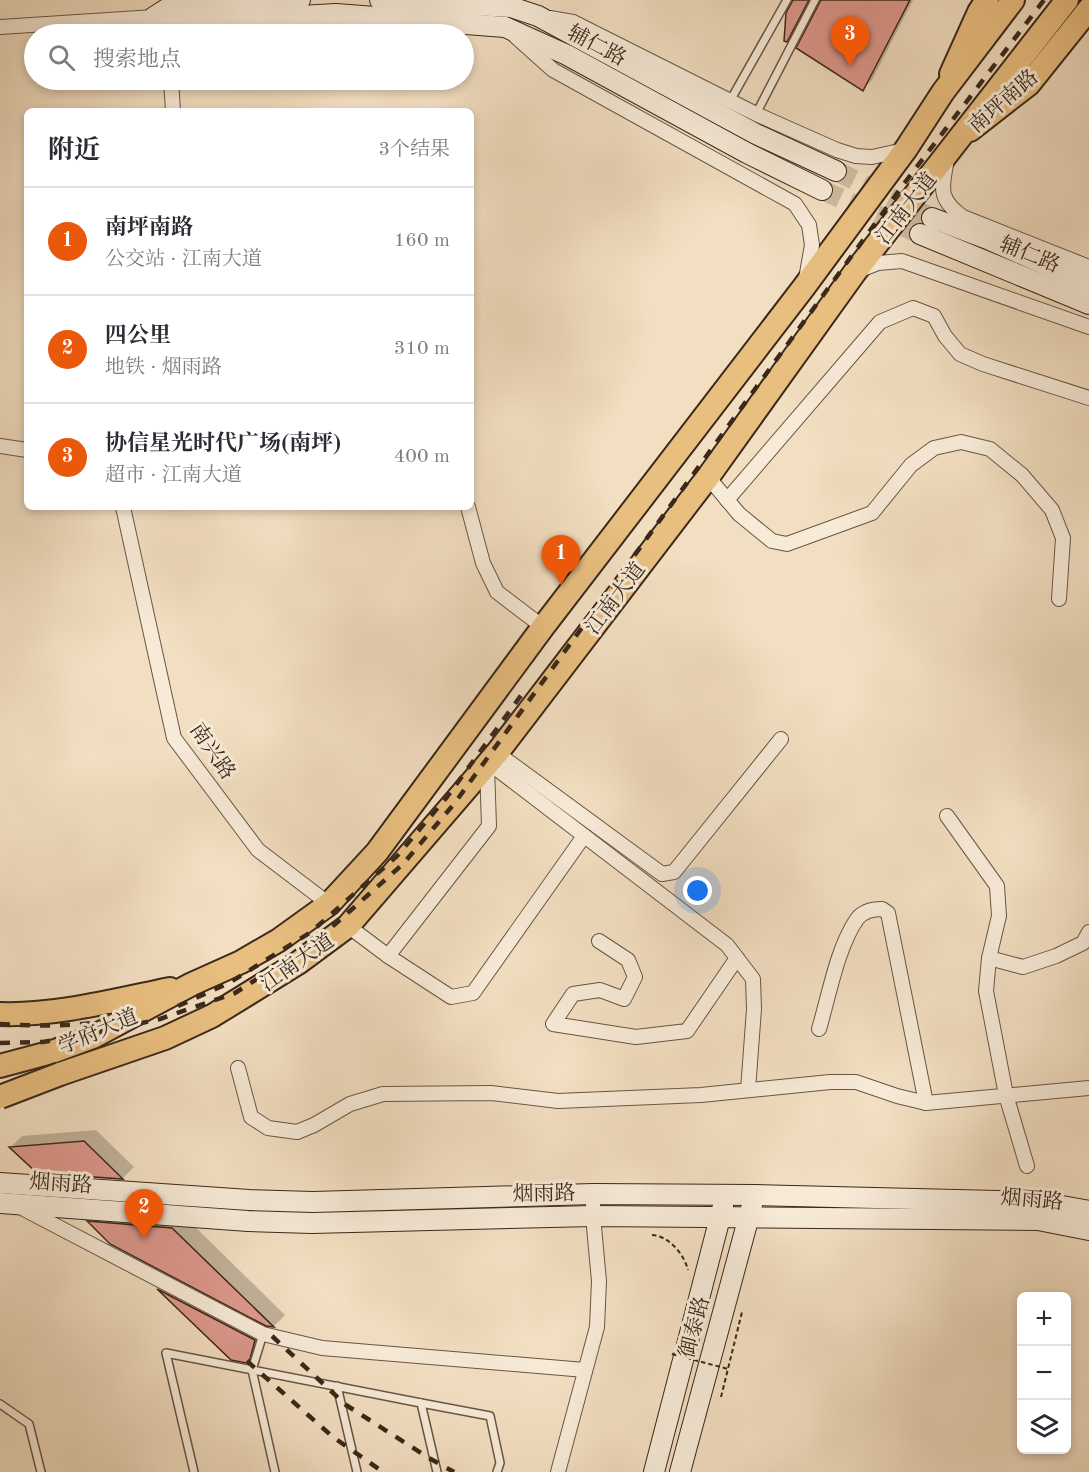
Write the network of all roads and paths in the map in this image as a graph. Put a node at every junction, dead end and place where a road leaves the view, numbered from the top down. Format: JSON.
{"nodes":[{"id":1,"x":300,"y":0,"type":"edge"},
{"id":2,"x":380,"y":0,"type":"edge"},
{"id":3,"x":787,"y":0,"type":"edge"},
{"id":4,"x":815,"y":0,"type":"edge"},
{"id":5,"x":987,"y":0,"type":"edge"},
{"id":6,"x":1014,"y":0,"type":"edge"},
{"id":7,"x":1067,"y":0,"type":"edge"},
{"id":8,"x":1089,"y":9,"type":"edge"},
{"id":9,"x":163,"y":14,"type":"edge"},
{"id":10,"x":538,"y":16,"type":"junction"},
{"id":11,"x":38,"y":24,"type":"edge"},
{"id":12,"x":466,"y":24,"type":"edge"},
{"id":13,"x":24,"y":25,"type":"edge"},
{"id":14,"x":474,"y":25,"type":"edge"},
{"id":15,"x":0,"y":27,"type":"edge"},
{"id":16,"x":505,"y":27,"type":"junction"},
{"id":17,"x":172,"y":90,"type":"edge"},
{"id":18,"x":943,"y":92,"type":"junction"},
{"id":19,"x":730,"y":100,"type":"junction"},
{"id":20,"x":173,"y":108,"type":"edge"},
{"id":21,"x":756,"y":114,"type":"junction"},
{"id":22,"x":962,"y":136,"type":"junction"},
{"id":23,"x":906,"y":149,"type":"junction"},
{"id":24,"x":947,"y":156,"type":"junction"},
{"id":25,"x":836,"y":171,"type":"tunnel mouth"},
{"id":26,"x":822,"y":190,"type":"tunnel mouth"},
{"id":27,"x":932,"y":218,"type":"tunnel mouth"},
{"id":28,"x":920,"y":234,"type":"tunnel mouth"},
{"id":29,"x":1089,"y":267,"type":"edge"},
{"id":30,"x":855,"y":272,"type":"junction"},
{"id":31,"x":1089,"y":284,"type":"edge"},
{"id":32,"x":804,"y":287,"type":"junction"},
{"id":33,"x":1089,"y":304,"type":"edge"},
{"id":34,"x":1089,"y":327,"type":"edge"},
{"id":35,"x":1089,"y":398,"type":"edge"},
{"id":36,"x":0,"y":446,"type":"edge"},
{"id":37,"x":24,"y":450,"type":"edge"},
{"id":38,"x":708,"y":477,"type":"junction"},
{"id":39,"x":727,"y":500,"type":"junction"},
{"id":40,"x":124,"y":510,"type":"edge"},
{"id":41,"x":469,"y":510,"type":"edge"},
{"id":42,"x":1059,"y":599,"type":"dead end"},
{"id":43,"x":543,"y":627,"type":"junction"},
{"id":44,"x":781,"y":739,"type":"dead end"},
{"id":45,"x":491,"y":761,"type":"junction"},
{"id":46,"x":947,"y":816,"type":"dead end"},
{"id":47,"x":584,"y":836,"type":"junction"},
{"id":48,"x":329,"y":904,"type":"junction"},
{"id":49,"x":348,"y":926,"type":"junction"},
{"id":50,"x":1089,"y":932,"type":"edge"},
{"id":51,"x":599,"y":941,"type":"dead end"},
{"id":52,"x":388,"y":956,"type":"junction"},
{"id":53,"x":737,"y":958,"type":"junction"},
{"id":54,"x":989,"y":958,"type":"junction"},
{"id":55,"x":192,"y":984,"type":"junction"},
{"id":56,"x":0,"y":1014,"type":"edge"},
{"id":57,"x":819,"y":1029,"type":"dead end"},
{"id":58,"x":0,"y":1066,"type":"edge"},
{"id":59,"x":238,"y":1068,"type":"dead end"},
{"id":60,"x":60,"y":1074,"type":"junction"},
{"id":61,"x":0,"y":1083,"type":"edge"},
{"id":62,"x":1089,"y":1088,"type":"edge"},
{"id":63,"x":748,"y":1090,"type":"junction"},
{"id":64,"x":1006,"y":1095,"type":"junction"},
{"id":65,"x":0,"y":1097,"type":"edge"},
{"id":66,"x":926,"y":1103,"type":"junction"},
{"id":67,"x":1027,"y":1166,"type":"dead end"},
{"id":68,"x":0,"y":1183,"type":"edge"},
{"id":69,"x":593,"y":1194,"type":"junction"},
{"id":70,"x":726,"y":1195,"type":"junction"},
{"id":71,"x":755,"y":1195,"type":"junction"},
{"id":72,"x":6,"y":1203,"type":"edge"},
{"id":73,"x":1089,"y":1211,"type":"edge"},
{"id":74,"x":593,"y":1216,"type":"junction"},
{"id":75,"x":720,"y":1216,"type":"junction"},
{"id":76,"x":749,"y":1217,"type":"junction"},
{"id":77,"x":1089,"y":1230,"type":"edge"},
{"id":78,"x":648,"y":1234,"type":"dead end"},
{"id":79,"x":688,"y":1277,"type":"dead end"},
{"id":80,"x":742,"y":1312,"type":"dead end"},
{"id":81,"x":263,"y":1334,"type":"junction"},
{"id":82,"x":672,"y":1354,"type":"dead end"},
{"id":83,"x":728,"y":1369,"type":"junction"},
{"id":84,"x":252,"y":1370,"type":"junction"},
{"id":85,"x":585,"y":1370,"type":"junction"},
{"id":86,"x":337,"y":1386,"type":"junction"},
{"id":87,"x":721,"y":1397,"type":"dead end"},
{"id":88,"x":421,"y":1403,"type":"junction"},
{"id":89,"x":0,"y":1404,"type":"edge"},
{"id":90,"x":41,"y":1472,"type":"edge"},
{"id":91,"x":194,"y":1472,"type":"edge"},
{"id":92,"x":275,"y":1472,"type":"edge"},
{"id":93,"x":357,"y":1472,"type":"edge"},
{"id":94,"x":437,"y":1472,"type":"edge"},
{"id":95,"x":497,"y":1472,"type":"edge"},
{"id":96,"x":558,"y":1472,"type":"edge"},
{"id":97,"x":654,"y":1472,"type":"edge"},
{"id":98,"x":680,"y":1472,"type":"edge"}],
"edges":[{"from":1,"to":9,"type":"main road"},
{"from":2,"to":10,"type":"main road","name":"辅仁路"},
{"from":3,"to":19,"type":"lane"},
{"from":4,"to":21,"type":"lane"},
{"from":5,"to":18,"type":"main road"},
{"from":6,"to":18,"type":"main road","name":"江南大道"},
{"from":7,"to":22,"type":"main road","name":"江南大道"},
{"from":8,"to":22,"type":"main road","name":"南坪南路"},
{"from":9,"to":11,"type":"street"},
{"from":9,"to":12,"type":"main road","name":"辅仁路"},
{"from":10,"to":19,"type":"street"},
{"from":10,"to":25,"type":"main road","name":"辅仁路"},
{"from":13,"to":15,"type":"street"},
{"from":14,"to":16,"type":"main road","name":"辅仁路"},
{"from":16,"to":26,"type":"main road","name":"辅仁路"},
{"from":16,"to":32,"type":"street"},
{"from":17,"to":20,"type":"street"},
{"from":18,"to":23,"type":"main road","name":"江南大道"},
{"from":19,"to":21,"type":"street"},
{"from":21,"to":23,"type":"street"},
{"from":22,"to":24,"type":"main road","name":"江南大道"},
{"from":23,"to":32,"type":"main road","name":"江南大道"},
{"from":24,"to":29,"type":"street"},
{"from":24,"to":30,"type":"main road","name":"江南大道"},
{"from":27,"to":31,"type":"main road","name":"辅仁路"},
{"from":28,"to":33,"type":"main road","name":"辅仁路"},
{"from":30,"to":34,"type":"street"},
{"from":30,"to":38,"type":"main road","name":"江南大道"},
{"from":32,"to":43,"type":"main road","name":"江南大道"},
{"from":35,"to":39,"type":"street"},
{"from":36,"to":37,"type":"street"},
{"from":38,"to":39,"type":"street"},
{"from":38,"to":45,"type":"main road","name":"江南大道"},
{"from":39,"to":42,"type":"street"},
{"from":40,"to":48,"type":"street","name":"南兴路"},
{"from":41,"to":43,"type":"street"},
{"from":43,"to":48,"type":"main road","name":"江南大道"},
{"from":44,"to":45,"type":"street"},
{"from":45,"to":47,"type":"street"},
{"from":45,"to":49,"type":"main road","name":"江南大道"},
{"from":45,"to":52,"type":"street"},
{"from":46,"to":54,"type":"street"},
{"from":47,"to":52,"type":"street"},
{"from":47,"to":53,"type":"street"},
{"from":48,"to":55,"type":"main road","name":"江南大道"},
{"from":49,"to":52,"type":"street"},
{"from":49,"to":60,"type":"main road","name":"江南大道"},
{"from":50,"to":54,"type":"street"},
{"from":51,"to":53,"type":"street"},
{"from":53,"to":63,"type":"street"},
{"from":54,"to":64,"type":"street"},
{"from":55,"to":56,"type":"main road"},
{"from":55,"to":58,"type":"main road","name":"学府大道"},
{"from":57,"to":66,"type":"street"},
{"from":59,"to":63,"type":"street"},
{"from":60,"to":61,"type":"main road","name":"学府大道","bridge":true},
{"from":60,"to":65,"type":"main road","bridge":true},
{"from":62,"to":64,"type":"street"},
{"from":63,"to":66,"type":"street"},
{"from":64,"to":66,"type":"street"},
{"from":64,"to":67,"type":"street"},
{"from":68,"to":69,"type":"main road","name":"烟雨路"},
{"from":69,"to":70,"type":"main road","name":"烟雨路"},
{"from":69,"to":74,"type":"street"},
{"from":70,"to":71,"type":"main road","name":"烟雨路"},
{"from":70,"to":75,"type":"main road","name":"御泰路"},
{"from":71,"to":73,"type":"main road","name":"烟雨路"},
{"from":71,"to":76,"type":"main road","name":"御泰路"},
{"from":72,"to":74,"type":"main road","name":"烟雨路"},
{"from":72,"to":81,"type":"street"},
{"from":74,"to":75,"type":"main road","name":"烟雨路"},
{"from":74,"to":85,"type":"street"},
{"from":75,"to":76,"type":"main road","name":"烟雨路"},
{"from":75,"to":97,"type":"main road","name":"御泰路"},
{"from":76,"to":77,"type":"main road","name":"烟雨路"},
{"from":76,"to":98,"type":"main road","name":"御泰路"},
{"from":78,"to":79,"type":"path"},
{"from":80,"to":83,"type":"path"},
{"from":81,"to":84,"type":"lane"},
{"from":81,"to":85,"type":"street"},
{"from":82,"to":83,"type":"path","bridge":true},
{"from":83,"to":87,"type":"path","bridge":true},
{"from":84,"to":86,"type":"lane"},
{"from":84,"to":91,"type":"lane"},
{"from":84,"to":92,"type":"lane"},
{"from":85,"to":96,"type":"street"},
{"from":86,"to":88,"type":"lane"},
{"from":86,"to":93,"type":"lane"},
{"from":88,"to":94,"type":"lane"},
{"from":88,"to":95,"type":"lane"},
{"from":89,"to":90,"type":"lane"}]}
